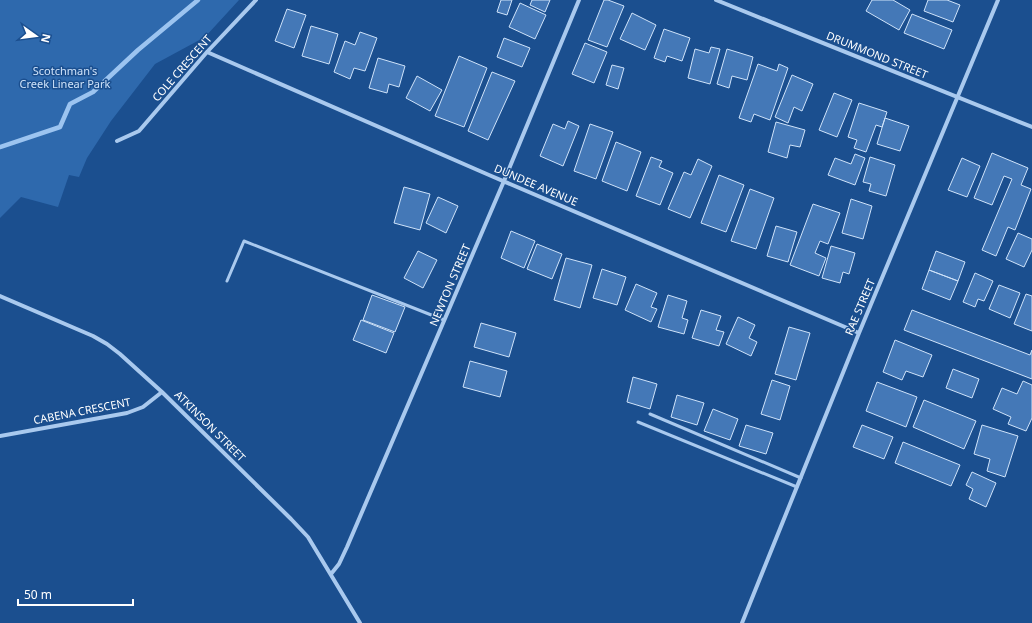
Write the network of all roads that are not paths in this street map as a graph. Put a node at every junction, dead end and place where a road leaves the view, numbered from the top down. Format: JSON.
{"nodes":[{"id":1,"x":256,"y":0,"type":"edge"},
{"id":2,"x":579,"y":0,"type":"edge"},
{"id":3,"x":716,"y":0,"type":"edge"},
{"id":4,"x":998,"y":0,"type":"edge"},
{"id":5,"x":207,"y":52,"type":"junction"},
{"id":6,"x":957,"y":97,"type":"junction"},
{"id":7,"x":1032,"y":127,"type":"edge"},
{"id":8,"x":117,"y":141,"type":"dead end"},
{"id":9,"x":504,"y":181,"type":"junction"},
{"id":10,"x":227,"y":281,"type":"dead end"},
{"id":11,"x":0,"y":296,"type":"edge"},
{"id":12,"x":444,"y":320,"type":"junction"},
{"id":13,"x":859,"y":333,"type":"junction"},
{"id":14,"x":162,"y":392,"type":"junction"},
{"id":15,"x":650,"y":414,"type":"dead end"},
{"id":16,"x":638,"y":422,"type":"dead end"},
{"id":17,"x":0,"y":436,"type":"edge"},
{"id":18,"x":801,"y":478,"type":"junction"},
{"id":19,"x":797,"y":487,"type":"junction"},
{"id":20,"x":331,"y":574,"type":"junction"},
{"id":21,"x":356,"y":618,"type":"junction"},
{"id":22,"x":354,"y":623,"type":"edge"},
{"id":23,"x":360,"y":623,"type":"edge"},
{"id":24,"x":742,"y":623,"type":"edge"}],
"edges":[{"from":1,"to":5,"type":"street","name":"COLE CRESCENT"},
{"from":2,"to":9,"type":"street","name":"NEWTON STREET"},
{"from":3,"to":6,"type":"street","name":"DRUMMOND STREET"},
{"from":4,"to":6,"type":"street","name":"RAE STREET"},
{"from":5,"to":8,"type":"street","name":"COLE CRESCENT"},
{"from":5,"to":9,"type":"street","name":"DUNDEE AVENUE"},
{"from":6,"to":7,"type":"street","name":"DRUMMOND STREET"},
{"from":6,"to":13,"type":"street","name":"RAE STREET"},
{"from":9,"to":12,"type":"street","name":"NEWTON STREET"},
{"from":9,"to":13,"type":"street","name":"DUNDEE AVENUE"},
{"from":10,"to":12,"type":"lane"},
{"from":11,"to":14,"type":"street","name":"ATKINSON STREET"},
{"from":12,"to":20,"type":"street","name":"NEWTON STREET"},
{"from":13,"to":18,"type":"street","name":"RAE STREET"},
{"from":14,"to":17,"type":"street","name":"CABENA CRESCENT"},
{"from":14,"to":20,"type":"street","name":"ATKINSON STREET"},
{"from":15,"to":18,"type":"lane"},
{"from":16,"to":19,"type":"lane"},
{"from":18,"to":19,"type":"street","name":"RAE STREET"},
{"from":19,"to":24,"type":"street","name":"RAE STREET"},
{"from":20,"to":21,"type":"street","name":"ATKINSON STREET"},
{"from":21,"to":22,"type":"street"},
{"from":21,"to":23,"type":"street","name":"ATKINSON STREET"}]}
